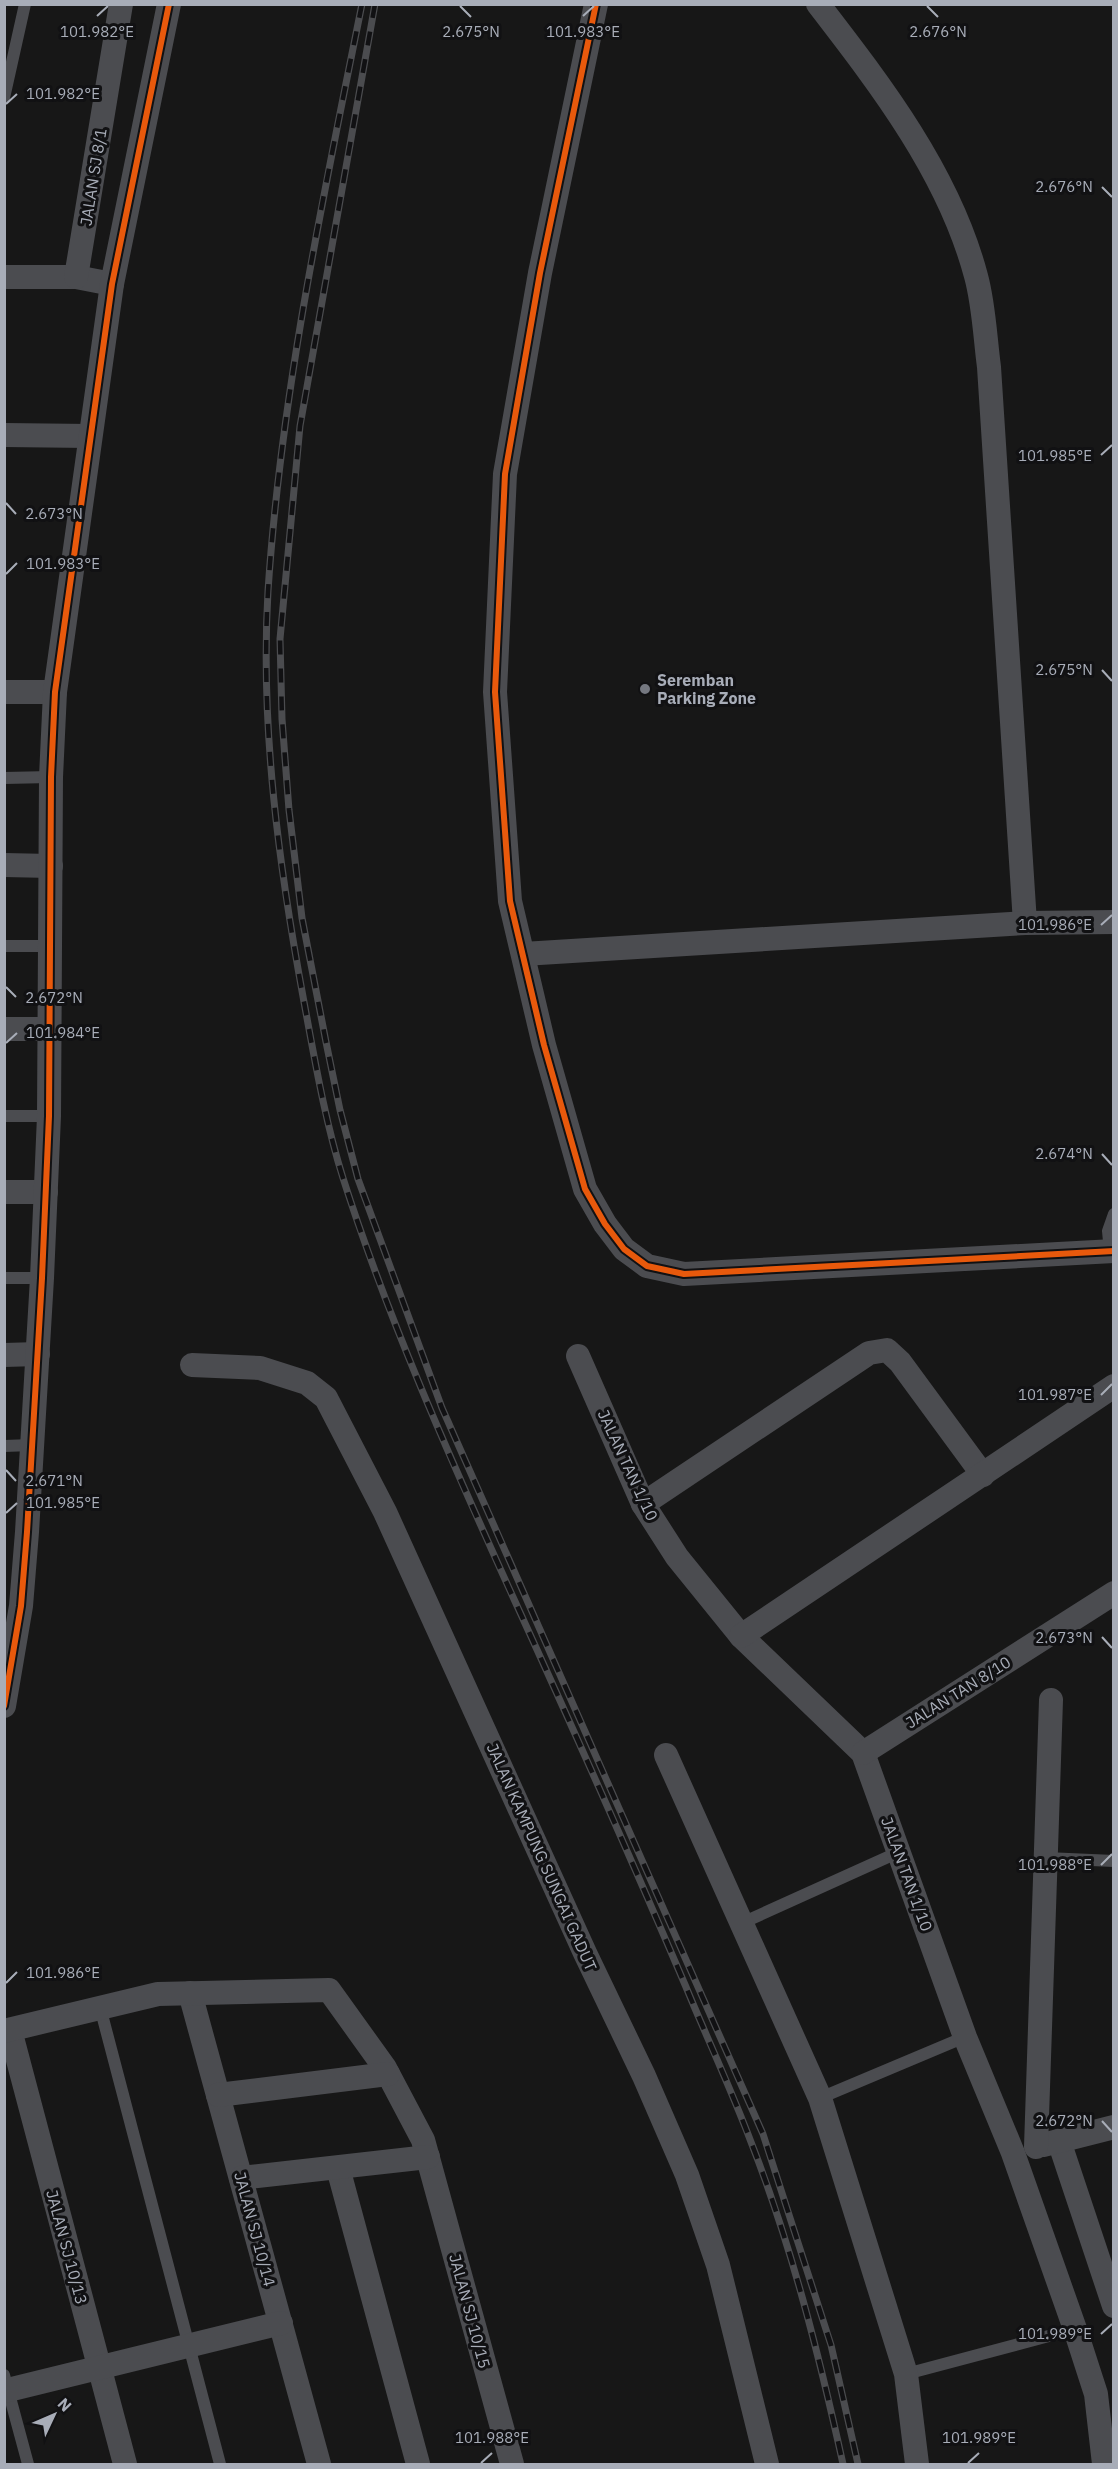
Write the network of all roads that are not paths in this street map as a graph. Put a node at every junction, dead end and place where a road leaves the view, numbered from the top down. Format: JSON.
{"nodes":[{"id":1,"x":25,"y":4,"type":"edge"},
{"id":2,"x":121,"y":4,"type":"edge"},
{"id":3,"x":169,"y":4,"type":"edge"},
{"id":4,"x":596,"y":4,"type":"edge"},
{"id":5,"x":818,"y":4,"type":"edge"},
{"id":6,"x":4,"y":98,"type":"edge"},
{"id":7,"x":4,"y":277,"type":"edge"},
{"id":8,"x":76,"y":278,"type":"junction"},
{"id":9,"x":112,"y":284,"type":"junction"},
{"id":10,"x":4,"y":435,"type":"edge"},
{"id":11,"x":90,"y":436,"type":"junction"},
{"id":12,"x":4,"y":692,"type":"edge"},
{"id":13,"x":55,"y":692,"type":"junction"},
{"id":14,"x":51,"y":777,"type":"junction"},
{"id":15,"x":4,"y":778,"type":"edge"},
{"id":16,"x":4,"y":865,"type":"edge"},
{"id":17,"x":51,"y":866,"type":"junction"},
{"id":18,"x":1113,"y":922,"type":"edge"},
{"id":19,"x":1025,"y":923,"type":"junction"},
{"id":20,"x":4,"y":946,"type":"edge"},
{"id":21,"x":50,"y":946,"type":"junction"},
{"id":22,"x":523,"y":954,"type":"junction"},
{"id":23,"x":4,"y":1029,"type":"edge"},
{"id":24,"x":49,"y":1029,"type":"junction"},
{"id":25,"x":4,"y":1116,"type":"edge"},
{"id":26,"x":49,"y":1116,"type":"junction"},
{"id":27,"x":4,"y":1192,"type":"edge"},
{"id":28,"x":46,"y":1192,"type":"junction"},
{"id":29,"x":1113,"y":1214,"type":"edge"},
{"id":30,"x":1112,"y":1252,"type":"edge"},
{"id":31,"x":4,"y":1278,"type":"edge"},
{"id":32,"x":42,"y":1278,"type":"junction"},
{"id":33,"x":38,"y":1354,"type":"junction"},
{"id":34,"x":4,"y":1355,"type":"edge"},
{"id":35,"x":578,"y":1356,"type":"dead end"},
{"id":36,"x":192,"y":1365,"type":"dead end"},
{"id":37,"x":1113,"y":1386,"type":"edge"},
{"id":38,"x":32,"y":1445,"type":"junction"},
{"id":39,"x":4,"y":1446,"type":"edge"},
{"id":40,"x":983,"y":1475,"type":"junction"},
{"id":41,"x":643,"y":1504,"type":"junction"},
{"id":42,"x":16,"y":1533,"type":"edge"},
{"id":43,"x":1113,"y":1593,"type":"edge"},
{"id":44,"x":741,"y":1636,"type":"junction"},
{"id":45,"x":1052,"y":1700,"type":"dead end"},
{"id":46,"x":4,"y":1706,"type":"edge"},
{"id":47,"x":863,"y":1753,"type":"junction"},
{"id":48,"x":666,"y":1755,"type":"dead end"},
{"id":49,"x":899,"y":1852,"type":"junction"},
{"id":50,"x":1046,"y":1858,"type":"junction"},
{"id":51,"x":1113,"y":1861,"type":"edge"},
{"id":52,"x":742,"y":1923,"type":"junction"},
{"id":53,"x":190,"y":1993,"type":"junction"},
{"id":54,"x":100,"y":2007,"type":"junction"},
{"id":55,"x":7,"y":2031,"type":"edge"},
{"id":56,"x":965,"y":2037,"type":"junction"},
{"id":57,"x":388,"y":2074,"type":"junction"},
{"id":58,"x":218,"y":2095,"type":"junction"},
{"id":59,"x":820,"y":2098,"type":"junction"},
{"id":60,"x":1113,"y":2127,"type":"edge"},
{"id":61,"x":1059,"y":2141,"type":"junction"},
{"id":62,"x":1024,"y":2150,"type":"junction"},
{"id":63,"x":428,"y":2157,"type":"junction"},
{"id":64,"x":338,"y":2168,"type":"junction"},
{"id":65,"x":241,"y":2178,"type":"junction"},
{"id":66,"x":1113,"y":2306,"type":"edge"},
{"id":67,"x":281,"y":2323,"type":"junction"},
{"id":68,"x":1075,"y":2329,"type":"junction"},
{"id":69,"x":189,"y":2346,"type":"junction"},
{"id":70,"x":99,"y":2369,"type":"junction"},
{"id":71,"x":906,"y":2374,"type":"junction"},
{"id":72,"x":6,"y":2386,"type":"edge"},
{"id":73,"x":28,"y":2464,"type":"edge"},
{"id":74,"x":125,"y":2464,"type":"edge"},
{"id":75,"x":220,"y":2464,"type":"edge"},
{"id":76,"x":320,"y":2464,"type":"edge"},
{"id":77,"x":418,"y":2464,"type":"edge"},
{"id":78,"x":512,"y":2464,"type":"edge"},
{"id":79,"x":767,"y":2464,"type":"edge"},
{"id":80,"x":917,"y":2464,"type":"edge"},
{"id":81,"x":1104,"y":2464,"type":"edge"}],
"edges":[{"from":1,"to":6,"type":"lane"},
{"from":2,"to":8,"type":"street","name":"JALAN SJ 8/1"},
{"from":3,"to":9,"type":"street"},
{"from":4,"to":22,"type":"street"},
{"from":5,"to":19,"type":"street"},
{"from":7,"to":8,"type":"street"},
{"from":8,"to":9,"type":"street"},
{"from":9,"to":11,"type":"street"},
{"from":10,"to":11,"type":"street"},
{"from":11,"to":13,"type":"street"},
{"from":12,"to":13,"type":"street"},
{"from":13,"to":14,"type":"street"},
{"from":14,"to":15,"type":"lane"},
{"from":14,"to":17,"type":"street"},
{"from":16,"to":17,"type":"street"},
{"from":17,"to":21,"type":"street"},
{"from":18,"to":19,"type":"street"},
{"from":19,"to":22,"type":"street"},
{"from":20,"to":21,"type":"lane"},
{"from":21,"to":24,"type":"street"},
{"from":22,"to":30,"type":"street"},
{"from":23,"to":24,"type":"street"},
{"from":24,"to":26,"type":"street"},
{"from":25,"to":26,"type":"lane"},
{"from":26,"to":28,"type":"street"},
{"from":27,"to":28,"type":"street"},
{"from":28,"to":32,"type":"street"},
{"from":29,"to":30,"type":"lane"},
{"from":31,"to":32,"type":"lane"},
{"from":32,"to":33,"type":"street"},
{"from":33,"to":34,"type":"street"},
{"from":33,"to":38,"type":"street"},
{"from":35,"to":41,"type":"street","name":"JALAN TAN 1/10"},
{"from":36,"to":79,"type":"street","name":"JALAN KAMPUNG SUNGAI GADUT"},
{"from":37,"to":40,"type":"street"},
{"from":38,"to":39,"type":"lane"},
{"from":38,"to":42,"type":"street"},
{"from":40,"to":41,"type":"street"},
{"from":40,"to":44,"type":"street"},
{"from":41,"to":44,"type":"street","name":"JALAN TAN 1/10"},
{"from":42,"to":46,"type":"street"},
{"from":43,"to":47,"type":"street","name":"JALAN TAN 8/10"},
{"from":44,"to":47,"type":"street","name":"JALAN TAN 1/10"},
{"from":45,"to":50,"type":"street"},
{"from":47,"to":49,"type":"street","name":"JALAN TAN 1/10"},
{"from":48,"to":52,"type":"street"},
{"from":49,"to":52,"type":"lane"},
{"from":49,"to":56,"type":"street","name":"JALAN TAN 1/10"},
{"from":50,"to":51,"type":"lane"},
{"from":50,"to":62,"type":"street"},
{"from":52,"to":59,"type":"street"},
{"from":53,"to":54,"type":"street"},
{"from":53,"to":57,"type":"street","name":"JALAN SJ 10/15"},
{"from":53,"to":58,"type":"street","name":"JALAN SJ 10/14"},
{"from":54,"to":55,"type":"street"},
{"from":54,"to":69,"type":"lane"},
{"from":55,"to":70,"type":"street","name":"JALAN SJ 10/13"},
{"from":56,"to":59,"type":"lane"},
{"from":56,"to":62,"type":"street","name":"JALAN TAN 1/10"},
{"from":57,"to":58,"type":"street"},
{"from":57,"to":63,"type":"street","name":"JALAN SJ 10/15"},
{"from":58,"to":65,"type":"street","name":"JALAN SJ 10/14"},
{"from":59,"to":71,"type":"street"},
{"from":60,"to":61,"type":"street"},
{"from":61,"to":62,"type":"street"},
{"from":61,"to":66,"type":"street"},
{"from":62,"to":68,"type":"street","name":"JALAN TAN 1/10"},
{"from":63,"to":64,"type":"street"},
{"from":63,"to":78,"type":"street","name":"JALAN SJ 10/15"},
{"from":64,"to":65,"type":"street"},
{"from":64,"to":77,"type":"street"},
{"from":65,"to":67,"type":"street","name":"JALAN SJ 10/14"},
{"from":67,"to":69,"type":"street"},
{"from":67,"to":76,"type":"street","name":"JALAN SJ 10/14"},
{"from":68,"to":71,"type":"lane"},
{"from":68,"to":81,"type":"street","name":"JALAN TAN 1/10"},
{"from":69,"to":70,"type":"street"},
{"from":69,"to":75,"type":"lane"},
{"from":70,"to":72,"type":"street"},
{"from":70,"to":74,"type":"street","name":"JALAN SJ 10/13"},
{"from":71,"to":80,"type":"street"},
{"from":72,"to":73,"type":"lane"}]}
